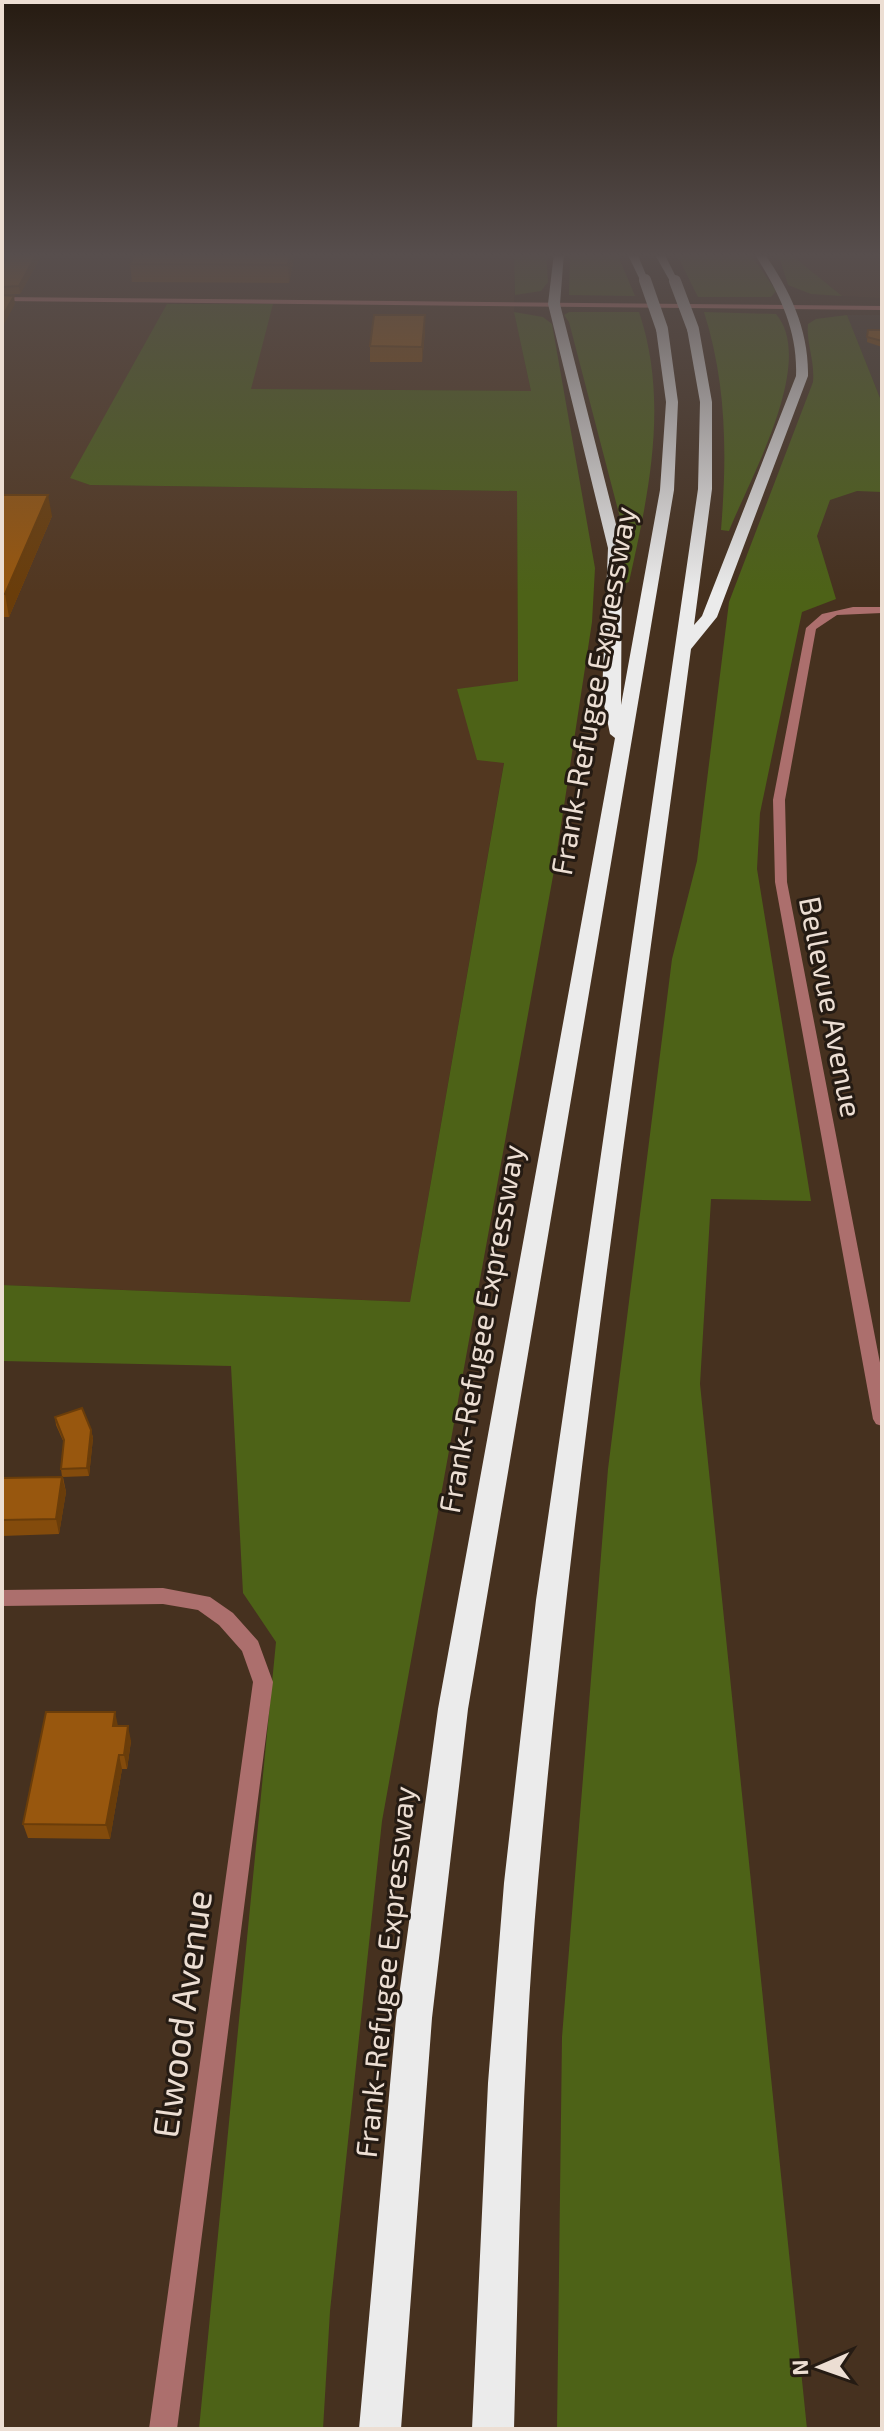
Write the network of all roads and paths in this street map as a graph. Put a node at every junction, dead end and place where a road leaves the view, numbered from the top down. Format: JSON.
{"nodes":[{"id":1,"x":570,"y":366,"type":"edge"},
{"id":2,"x":669,"y":366,"type":"edge"},
{"id":3,"x":700,"y":366,"type":"edge"},
{"id":4,"x":801,"y":366,"type":"edge"},
{"id":5,"x":882,"y":610,"type":"edge"},
{"id":6,"x":681,"y":650,"type":"junction"},
{"id":7,"x":621,"y":740,"type":"junction"},
{"id":8,"x":882,"y":1419,"type":"edge"},
{"id":9,"x":2,"y":1598,"type":"edge"},
{"id":10,"x":163,"y":2429,"type":"edge"},
{"id":11,"x":380,"y":2429,"type":"edge"},
{"id":12,"x":493,"y":2429,"type":"edge"}],
"edges":[{"from":1,"to":7,"type":"highway"},
{"from":2,"to":7,"type":"highway","name":"Frank-Refugee Expressway","bridge":true},
{"from":3,"to":6,"type":"highway","bridge":true},
{"from":4,"to":6,"type":"highway"},
{"from":5,"to":8,"type":"street","name":"Bellevue Avenue"},
{"from":6,"to":12,"type":"highway"},
{"from":7,"to":11,"type":"highway","name":"Frank-Refugee Expressway"},
{"from":9,"to":10,"type":"street","name":"Elwood Avenue"}]}
